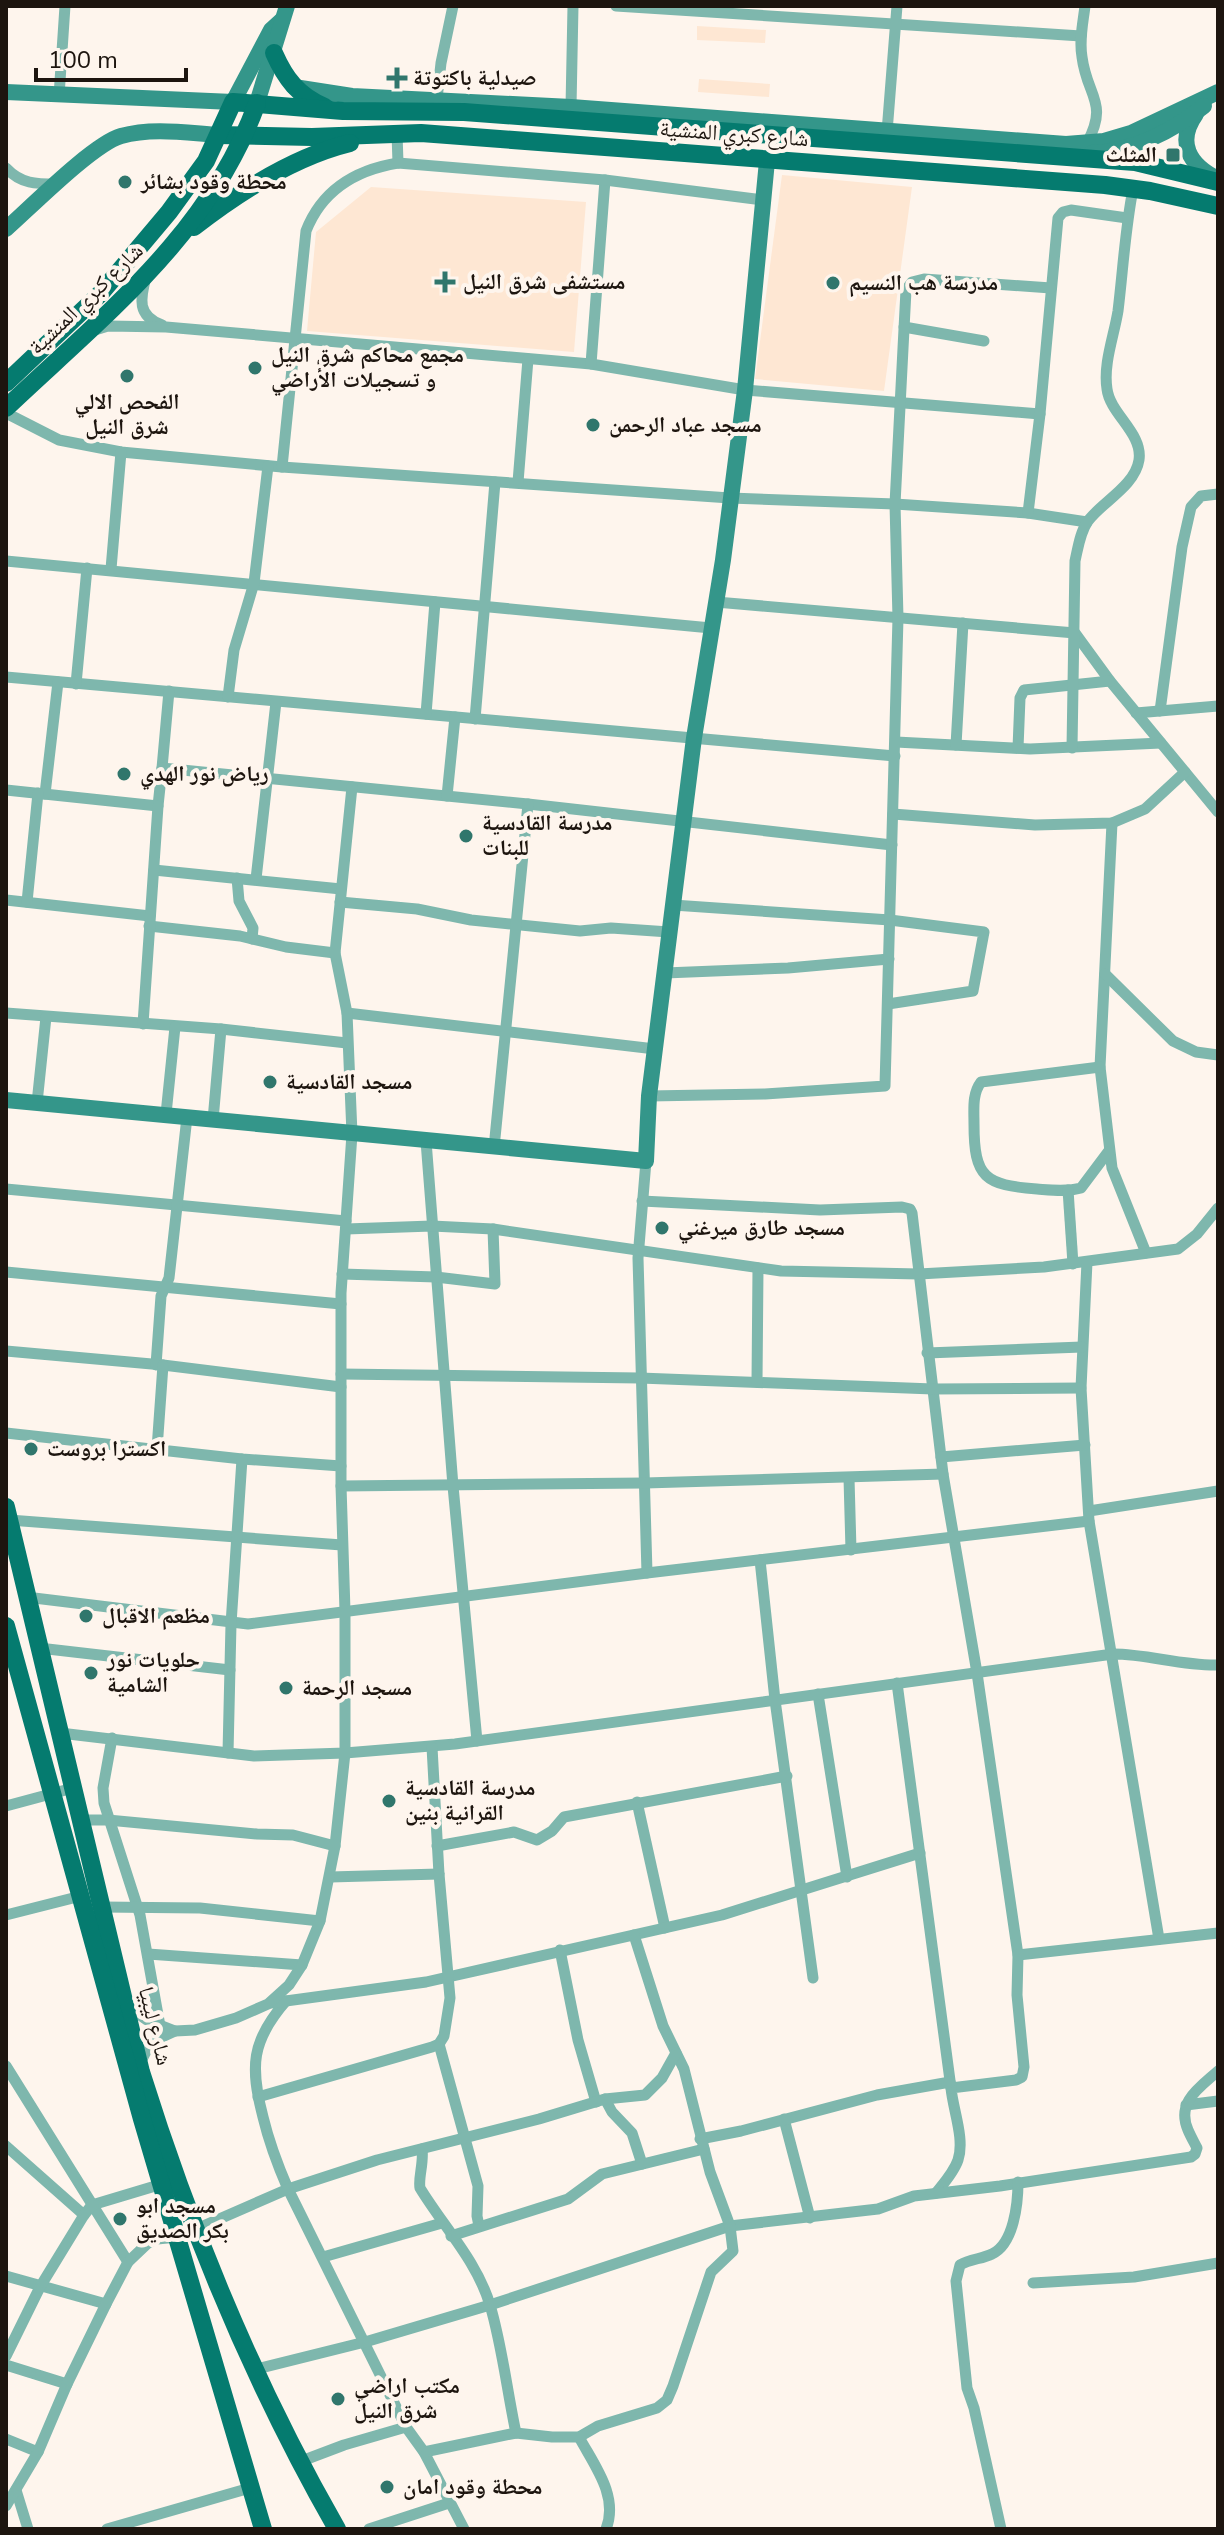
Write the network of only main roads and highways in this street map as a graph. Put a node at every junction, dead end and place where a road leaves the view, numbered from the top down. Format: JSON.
{"nodes":[{"id":1,"x":274,"y":53,"type":"road end"},
{"id":2,"x":257,"y":103,"type":"junction"},
{"id":3,"x":343,"y":111,"type":"junction"},
{"id":4,"x":390,"y":134,"type":"junction"},
{"id":5,"x":219,"y":135,"type":"junction"},
{"id":6,"x":245,"y":137,"type":"junction"},
{"id":7,"x":1218,"y":180,"type":"edge"},
{"id":8,"x":1218,"y":206,"type":"edge"},
{"id":9,"x":185,"y":233,"type":"junction"},
{"id":10,"x":6,"y":383,"type":"edge"},
{"id":11,"x":6,"y":411,"type":"edge"},
{"id":12,"x":7,"y":1513,"type":"edge"},
{"id":13,"x":6,"y":1626,"type":"edge"},
{"id":14,"x":186,"y":2233,"type":"junction"},
{"id":15,"x":263,"y":2529,"type":"edge"},
{"id":16,"x":337,"y":2529,"type":"edge"}],
"edges":[{"from":1,"to":3,"type":"main road"},
{"from":2,"to":3,"type":"main road","name":"شارع كبري المنشية"},
{"from":2,"to":5,"type":"main road","name":"شارع كبري المنشية"},
{"from":2,"to":6,"type":"main road","name":"شارع كبري المنشية"},
{"from":3,"to":7,"type":"main road","name":"شارع كبري المنشية"},
{"from":4,"to":6,"type":"main road","name":"شارع كبري المنشية"},
{"from":4,"to":8,"type":"main road","name":"شارع كبري المنشية"},
{"from":4,"to":9,"type":"main road"},
{"from":5,"to":6,"type":"main road","name":"شارع كبري المنشية"},
{"from":5,"to":10,"type":"main road","name":"شارع كبري المنشية"},
{"from":6,"to":9,"type":"main road","name":"شارع كبري المنشية"},
{"from":9,"to":11,"type":"main road","name":"شارع كبري المنشية"},
{"from":12,"to":14,"type":"main road","name":"شارع ليبيا"},
{"from":13,"to":14,"type":"main road","name":"شارع ليبيا"},
{"from":14,"to":15,"type":"main road","name":"شارع ليبيا"},
{"from":14,"to":16,"type":"main road","name":"شارع ليبيا"}]}
